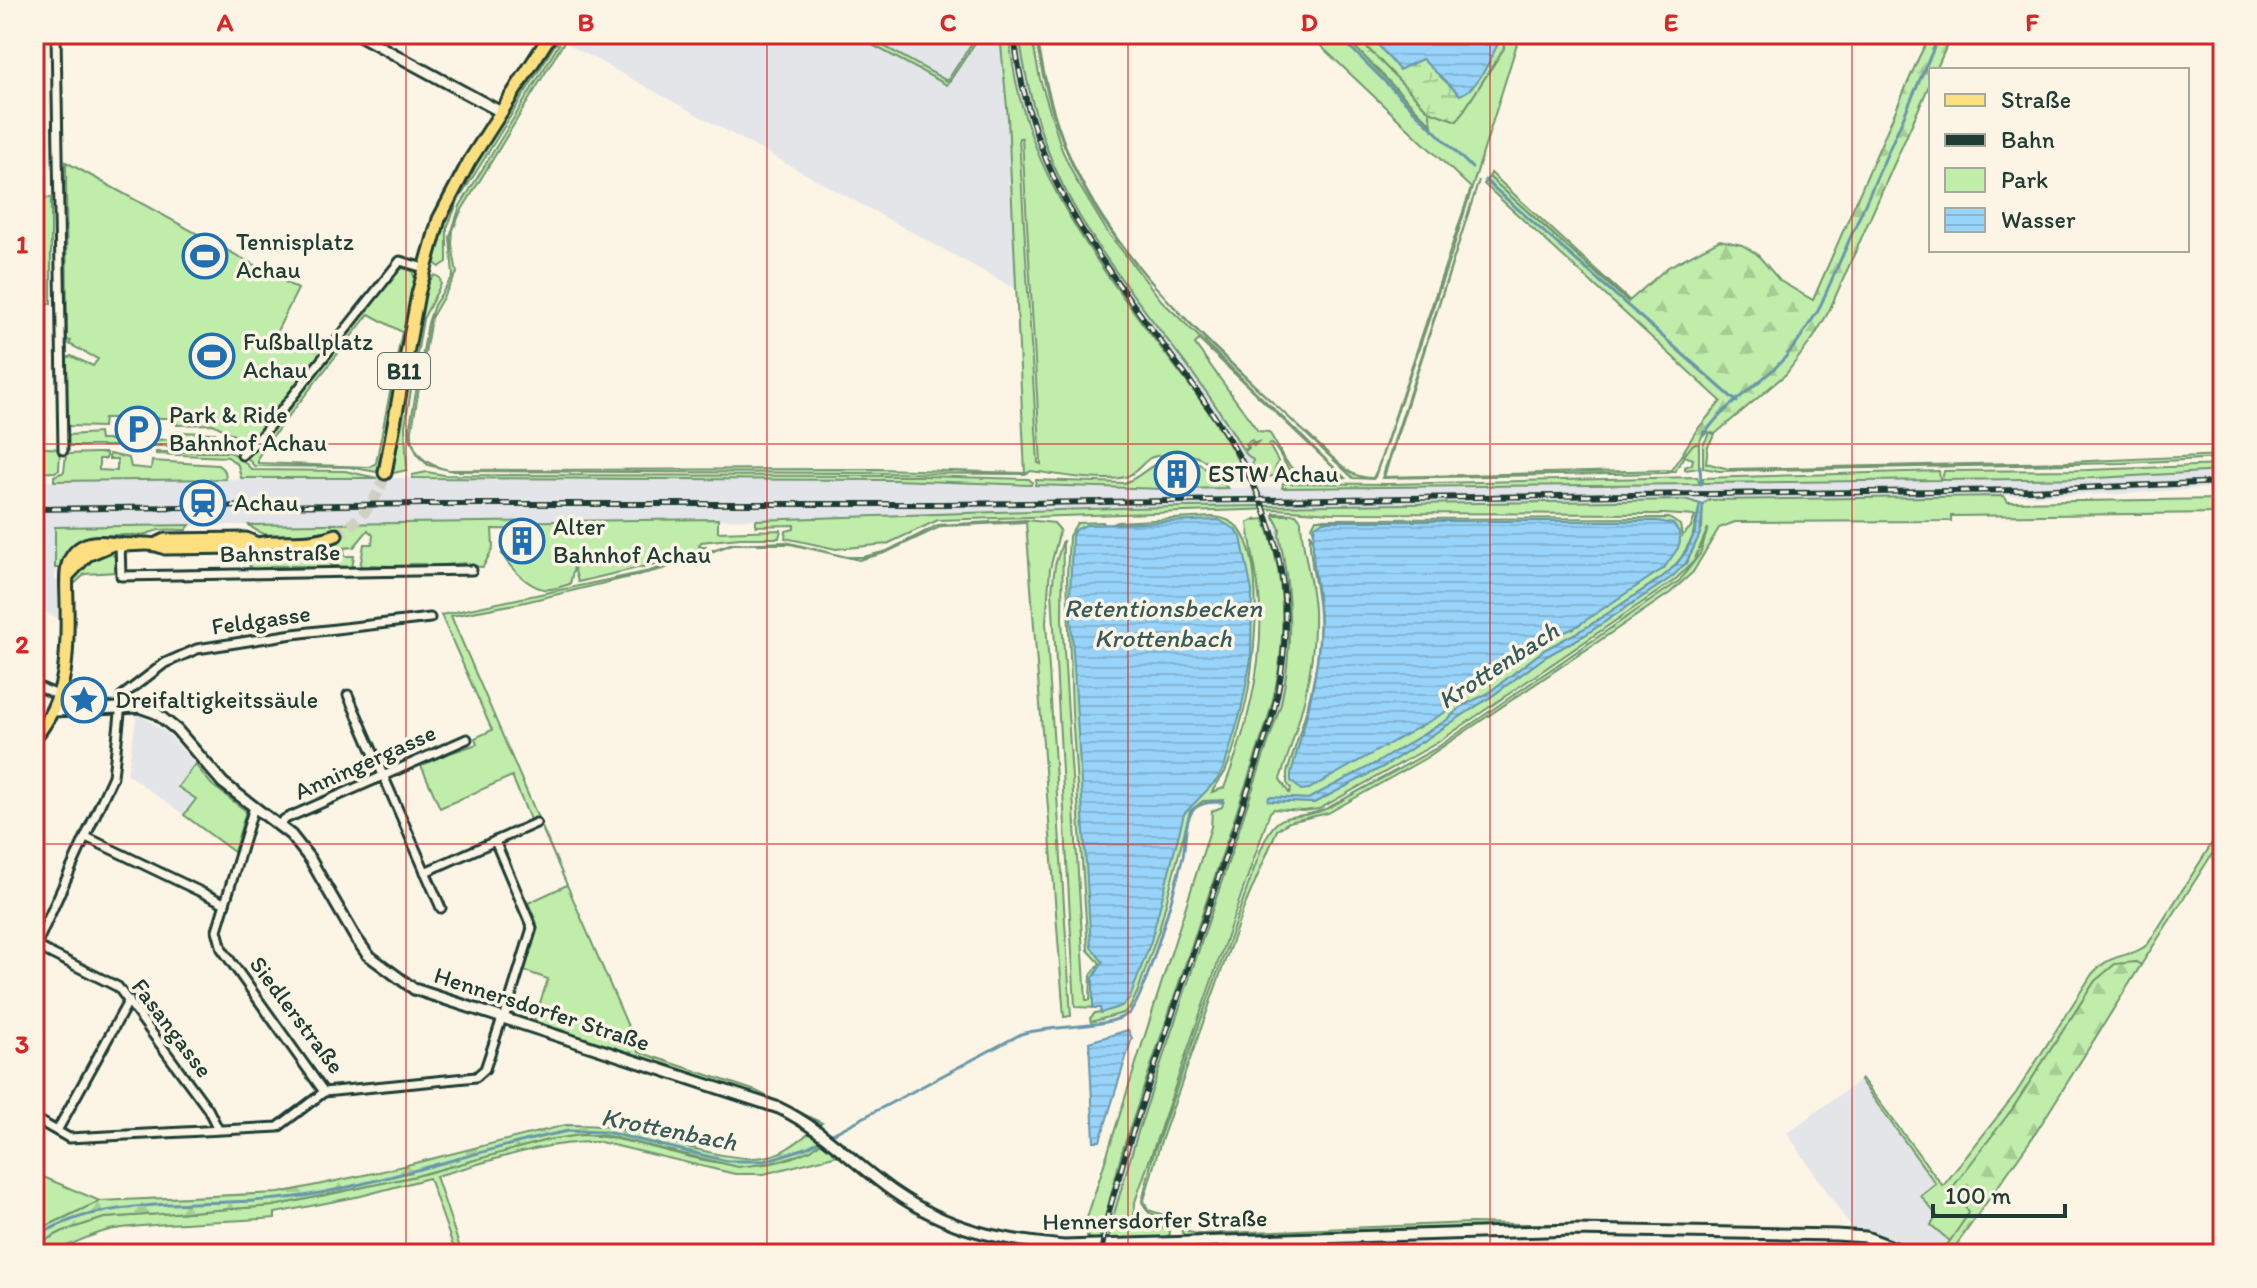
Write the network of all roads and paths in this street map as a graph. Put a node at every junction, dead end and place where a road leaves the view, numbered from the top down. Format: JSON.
{"nodes":[{"id":1,"x":56,"y":34,"type":"edge"},
{"id":2,"x":357,"y":34,"type":"edge"},
{"id":3,"x":551,"y":34,"type":"edge"},
{"id":4,"x":501,"y":112,"type":"junction"},
{"id":5,"x":424,"y":268,"type":"junction"},
{"id":6,"x":63,"y":450,"type":"dead end"},
{"id":7,"x":242,"y":455,"type":"dead end"},
{"id":8,"x":385,"y":473,"type":"tunnel mouth"},
{"id":9,"x":336,"y":535,"type":"tunnel mouth"},
{"id":10,"x":117,"y":544,"type":"junction"},
{"id":11,"x":472,"y":570,"type":"dead end"},
{"id":12,"x":430,"y":618,"type":"dead end"},
{"id":13,"x":34,"y":685,"type":"edge"},
{"id":14,"x":348,"y":695,"type":"dead end"},
{"id":15,"x":60,"y":696,"type":"junction"},
{"id":16,"x":121,"y":707,"type":"junction"},
{"id":17,"x":54,"y":711,"type":"junction"},
{"id":18,"x":34,"y":738,"type":"edge"},
{"id":19,"x":467,"y":739,"type":"dead end"},
{"id":20,"x":384,"y":776,"type":"junction"},
{"id":21,"x":254,"y":807,"type":"junction"},
{"id":22,"x":536,"y":823,"type":"dead end"},
{"id":23,"x":279,"y":824,"type":"junction"},
{"id":24,"x":86,"y":837,"type":"junction"},
{"id":25,"x":495,"y":841,"type":"junction"},
{"id":26,"x":425,"y":872,"type":"junction"},
{"id":27,"x":224,"y":903,"type":"junction"},
{"id":28,"x":441,"y":908,"type":"dead end"},
{"id":29,"x":35,"y":948,"type":"edge"},
{"id":30,"x":129,"y":1000,"type":"junction"},
{"id":31,"x":503,"y":1018,"type":"junction"},
{"id":32,"x":324,"y":1092,"type":"junction"},
{"id":33,"x":34,"y":1118,"type":"edge"},
{"id":34,"x":58,"y":1129,"type":"junction"},
{"id":35,"x":218,"y":1129,"type":"junction"},
{"id":36,"x":1911,"y":1254,"type":"edge"}],
"edges":[{"from":1,"to":6,"type":"street"},
{"from":2,"to":4,"type":"street"},
{"from":3,"to":4,"type":"main road","number":"B11"},
{"from":4,"to":5,"type":"main road","number":"B11"},
{"from":5,"to":7,"type":"street"},
{"from":5,"to":8,"type":"main road","number":"B11"},
{"from":9,"to":10,"type":"main road"},
{"from":10,"to":11,"type":"street","name":"Bahnstraße"},
{"from":10,"to":15,"type":"main road"},
{"from":12,"to":16,"type":"street","name":"Feldgasse"},
{"from":13,"to":15,"type":"street"},
{"from":14,"to":20,"type":"street"},
{"from":15,"to":17,"type":"main road"},
{"from":16,"to":17,"type":"street","name":"Hennersdorfer Straße"},
{"from":16,"to":21,"type":"street","name":"Hennersdorfer Straße"},
{"from":16,"to":24,"type":"street"},
{"from":17,"to":18,"type":"main road"},
{"from":19,"to":20,"type":"street","name":"Anningergasse"},
{"from":20,"to":23,"type":"street","name":"Anningergasse"},
{"from":20,"to":26,"type":"street"},
{"from":21,"to":23,"type":"street","name":"Hennersdorfer Straße"},
{"from":21,"to":27,"type":"street","name":"Siedlerstraße"},
{"from":22,"to":25,"type":"street"},
{"from":23,"to":31,"type":"street","name":"Hennersdorfer Straße"},
{"from":24,"to":27,"type":"street"},
{"from":24,"to":29,"type":"street"},
{"from":25,"to":26,"type":"street"},
{"from":25,"to":31,"type":"street"},
{"from":26,"to":28,"type":"street"},
{"from":27,"to":32,"type":"street","name":"Siedlerstraße"},
{"from":29,"to":30,"type":"street","name":"Fasangasse"},
{"from":30,"to":34,"type":"street"},
{"from":30,"to":35,"type":"street","name":"Fasangasse"},
{"from":31,"to":32,"type":"street","name":"Siedlerstraße"},
{"from":31,"to":36,"type":"street","name":"Hennersdorfer Straße"},
{"from":32,"to":35,"type":"street"},
{"from":33,"to":34,"type":"street"},
{"from":34,"to":35,"type":"street"}]}
